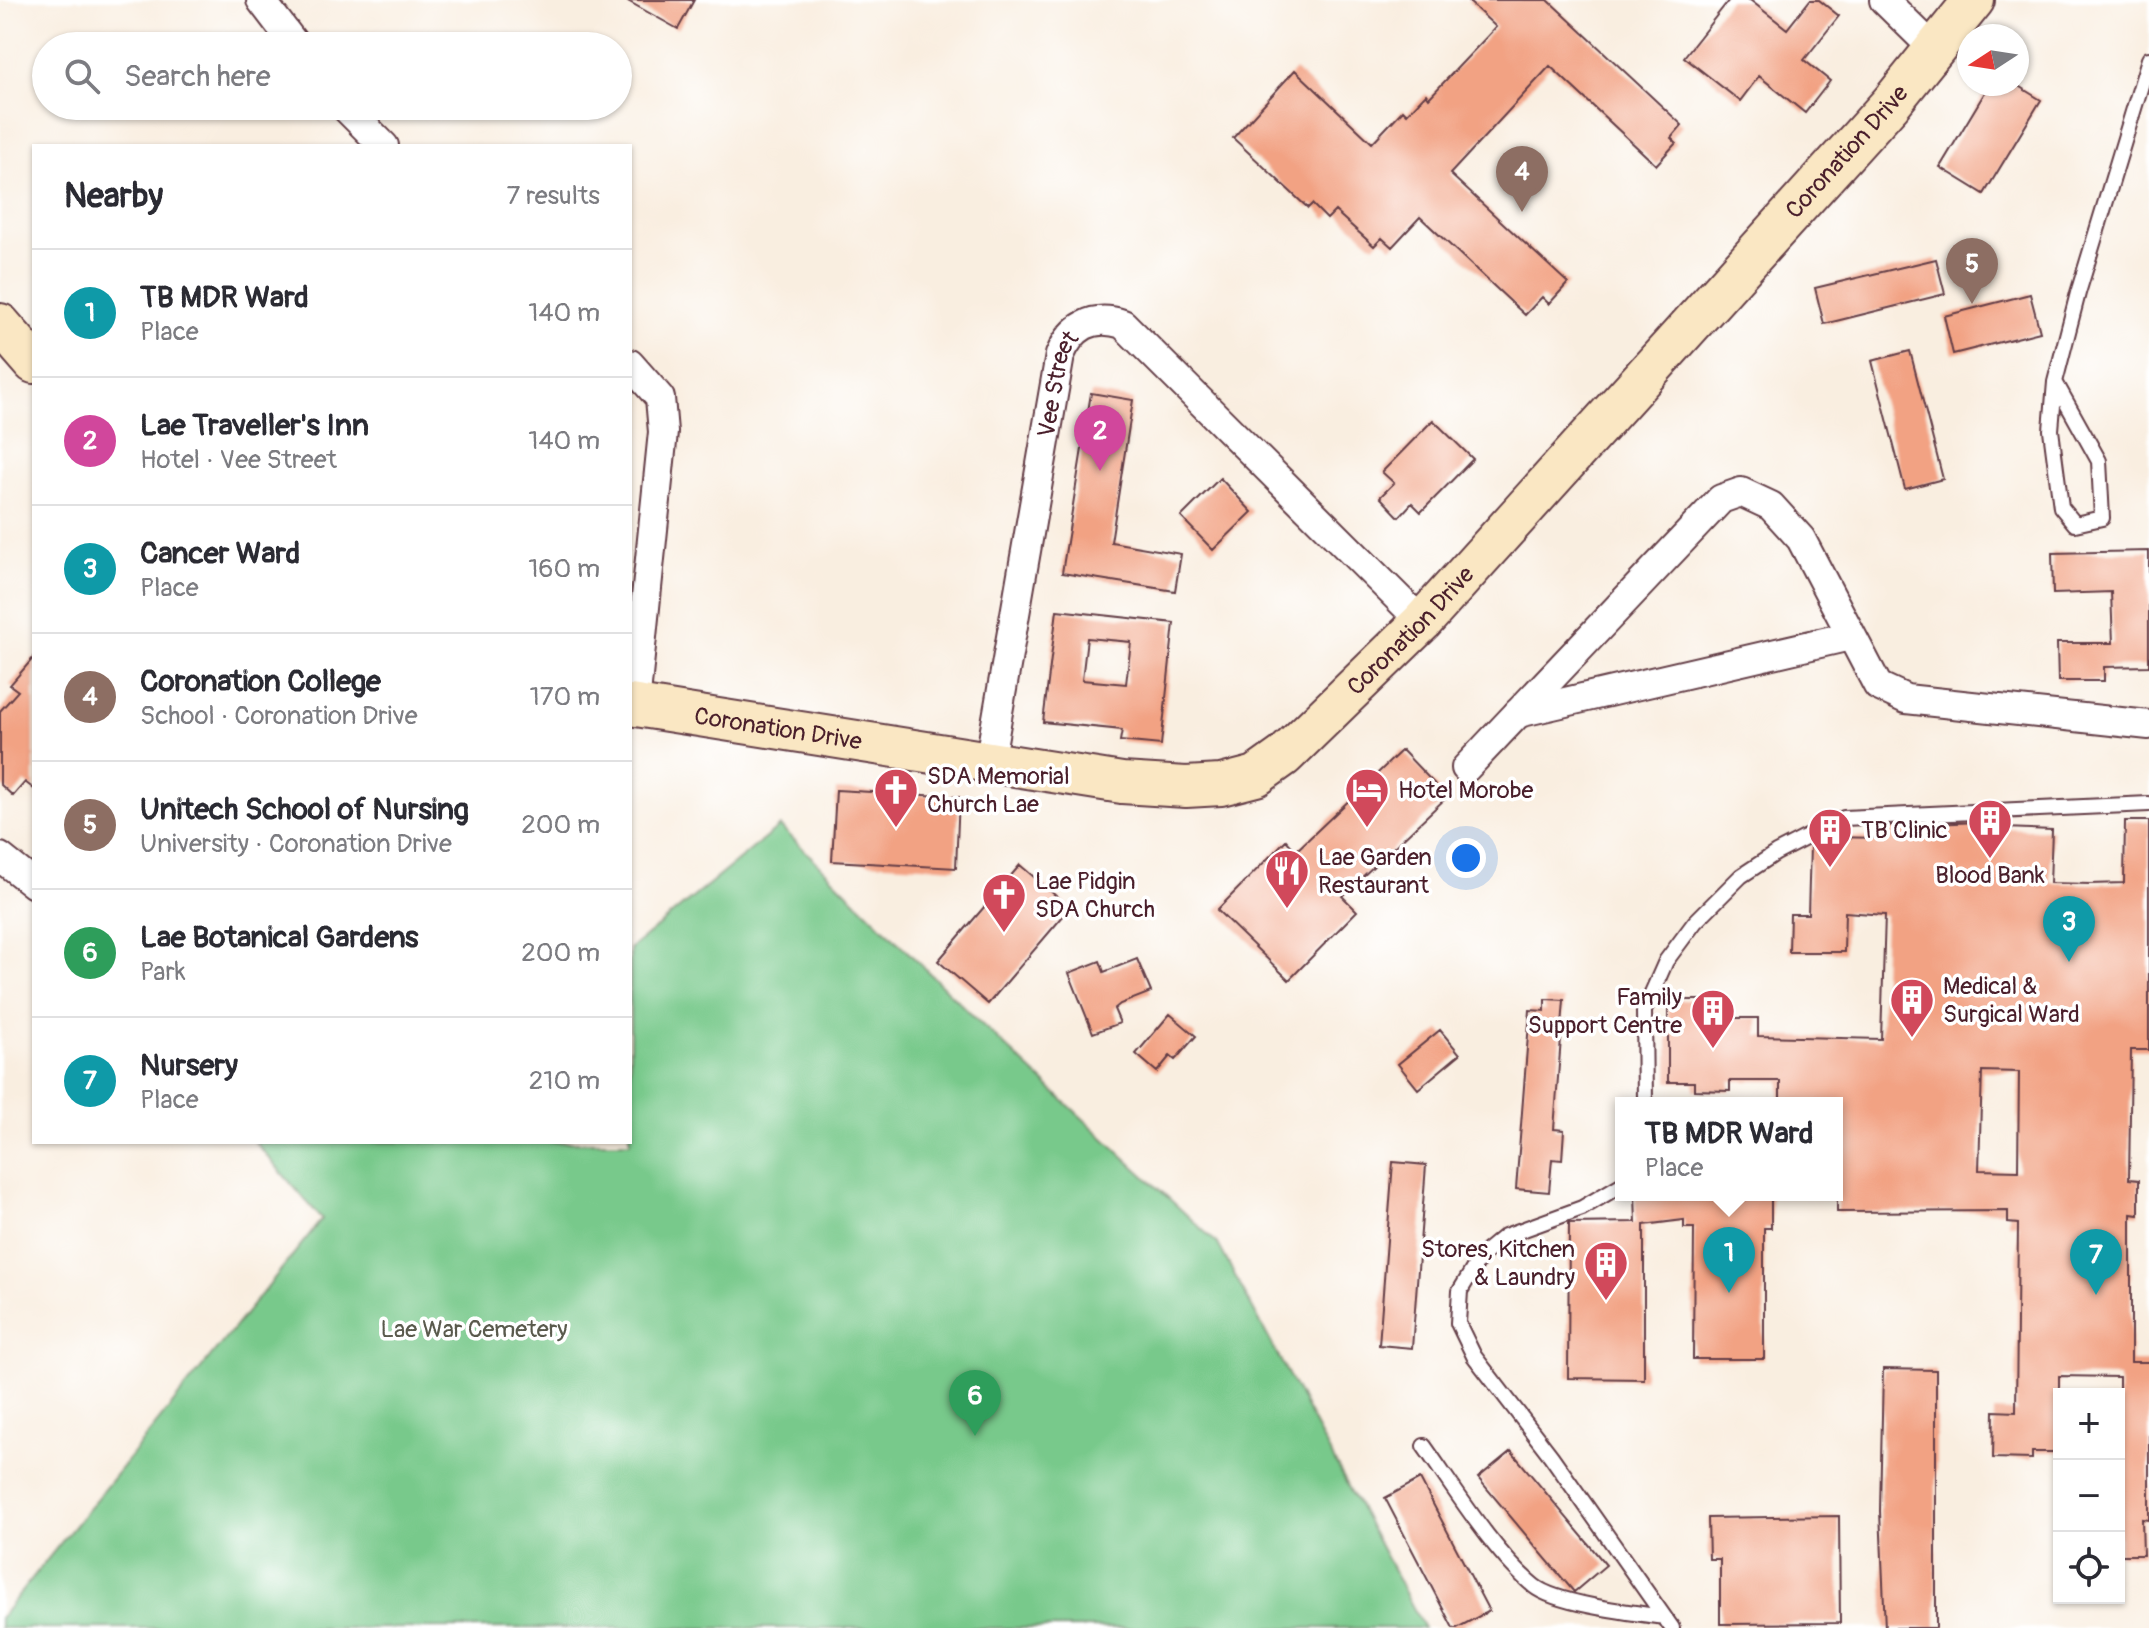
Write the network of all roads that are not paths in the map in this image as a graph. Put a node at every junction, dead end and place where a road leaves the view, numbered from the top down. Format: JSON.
{"nodes":[{"id":1,"x":261,"y":0,"type":"edge"},
{"id":2,"x":1884,"y":0,"type":"edge"},
{"id":3,"x":1974,"y":0,"type":"edge"},
{"id":4,"x":285,"y":32,"type":"edge"},
{"id":5,"x":1935,"y":50,"type":"junction"},
{"id":6,"x":2149,"y":59,"type":"edge"},
{"id":7,"x":358,"y":120,"type":"edge"},
{"id":8,"x":382,"y":144,"type":"edge"},
{"id":9,"x":0,"y":324,"type":"edge"},
{"id":10,"x":32,"y":361,"type":"edge"},
{"id":11,"x":632,"y":366,"type":"edge"},
{"id":12,"x":2055,"y":382,"type":"junction"},
{"id":13,"x":1422,"y":622,"type":"junction"},
{"id":14,"x":1850,"y":636,"type":"junction"},
{"id":15,"x":633,"y":705,"type":"edge"},
{"id":16,"x":1518,"y":713,"type":"junction"},
{"id":17,"x":2149,"y":725,"type":"edge"},
{"id":18,"x":989,"y":764,"type":"junction"},
{"id":19,"x":1466,"y":768,"type":"dead end"},
{"id":20,"x":2149,"y":804,"type":"edge"},
{"id":21,"x":0,"y":857,"type":"edge"},
{"id":22,"x":32,"y":882,"type":"edge"},
{"id":23,"x":1645,"y":1097,"type":"edge"},
{"id":24,"x":1615,"y":1189,"type":"edge"},
{"id":25,"x":1424,"y":1446,"type":"dead end"},
{"id":26,"x":1668,"y":1622,"type":"edge"}],
"edges":[{"from":1,"to":4,"type":"street"},
{"from":2,"to":5,"type":"street"},
{"from":3,"to":5,"type":"street","name":"Coronation Drive"},
{"from":5,"to":13,"type":"street","name":"Coronation Drive"},
{"from":6,"to":12,"type":"lane"},
{"from":7,"to":8,"type":"street"},
{"from":9,"to":10,"type":"street"},
{"from":11,"to":15,"type":"street"},
{"from":12,"to":12,"type":"lane"},
{"from":13,"to":18,"type":"street","name":"Coronation Drive"},
{"from":13,"to":18,"type":"street","name":"Vee Street"},
{"from":14,"to":16,"type":"street"},
{"from":14,"to":16,"type":"street"},
{"from":14,"to":17,"type":"street"},
{"from":15,"to":18,"type":"street","name":"Coronation Drive"},
{"from":16,"to":19,"type":"street"},
{"from":20,"to":23,"type":"lane"},
{"from":21,"to":22,"type":"street"},
{"from":24,"to":26,"type":"lane"},
{"from":25,"to":26,"type":"lane"}]}
